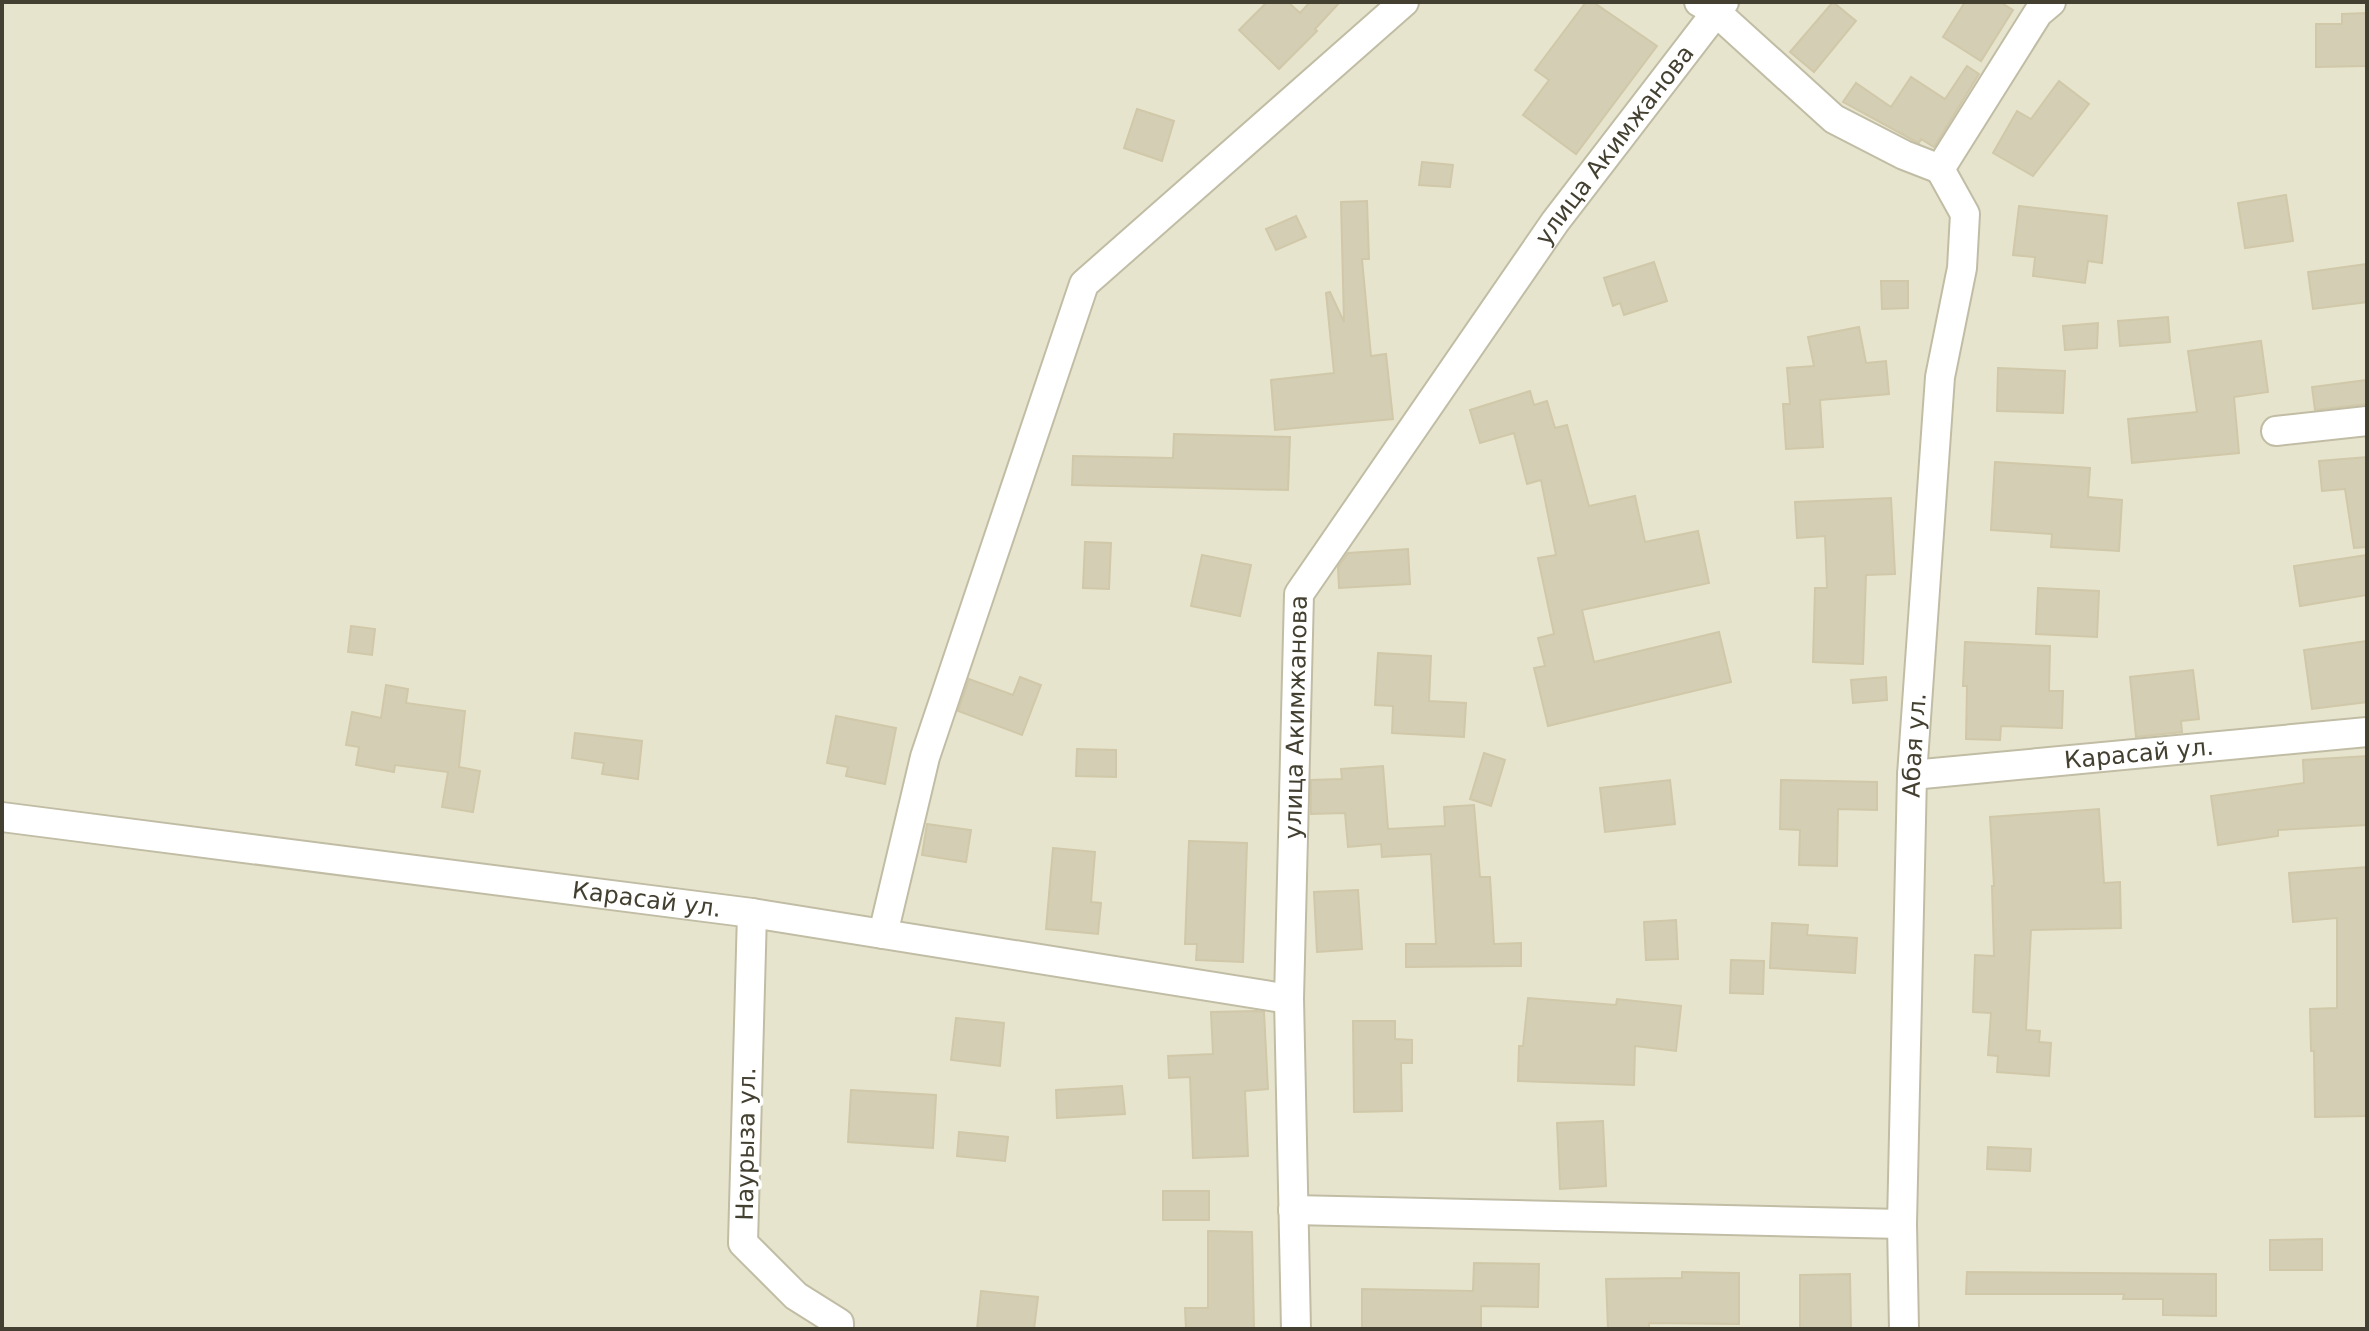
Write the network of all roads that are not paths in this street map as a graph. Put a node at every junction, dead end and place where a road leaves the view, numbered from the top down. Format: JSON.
{"nodes":[{"id":1,"x":1404,"y":2,"type":"edge"},
{"id":2,"x":2051,"y":2,"type":"edge"},
{"id":3,"x":1713,"y":5,"type":"edge"},
{"id":4,"x":1940,"y":169,"type":"junction"},
{"id":5,"x":2367,"y":421,"type":"edge"},
{"id":6,"x":2276,"y":431,"type":"dead end"},
{"id":7,"x":2367,"y":732,"type":"edge"},
{"id":8,"x":1912,"y":775,"type":"junction"},
{"id":9,"x":2,"y":817,"type":"edge"},
{"id":10,"x":752,"y":913,"type":"junction"},
{"id":11,"x":883,"y":934,"type":"junction"},
{"id":12,"x":1289,"y":999,"type":"junction"},
{"id":13,"x":1293,"y":1210,"type":"junction"},
{"id":14,"x":1902,"y":1224,"type":"junction"},
{"id":15,"x":839,"y":1329,"type":"edge"},
{"id":16,"x":1296,"y":1329,"type":"edge"},
{"id":17,"x":1904,"y":1329,"type":"edge"}],
"edges":[{"from":1,"to":11,"type":"street"},
{"from":2,"to":4,"type":"street"},
{"from":3,"to":4,"type":"street"},
{"from":3,"to":12,"type":"street","name":"улица Акимжанова"},
{"from":4,"to":8,"type":"street","name":"Абая ул."},
{"from":5,"to":6,"type":"street"},
{"from":7,"to":8,"type":"street","name":"Карасай ул."},
{"from":8,"to":14,"type":"street","name":"Абая ул."},
{"from":9,"to":10,"type":"street","name":"Карасай ул."},
{"from":10,"to":11,"type":"street","name":"Карасай ул."},
{"from":10,"to":15,"type":"street","name":"Наурыза ул."},
{"from":11,"to":12,"type":"street","name":"Карасай ул."},
{"from":12,"to":13,"type":"street","name":"улица Акимжанова"},
{"from":13,"to":14,"type":"street"},
{"from":13,"to":16,"type":"street","name":"улица Акимжанова"},
{"from":14,"to":17,"type":"street","name":"Абая ул."}]}
